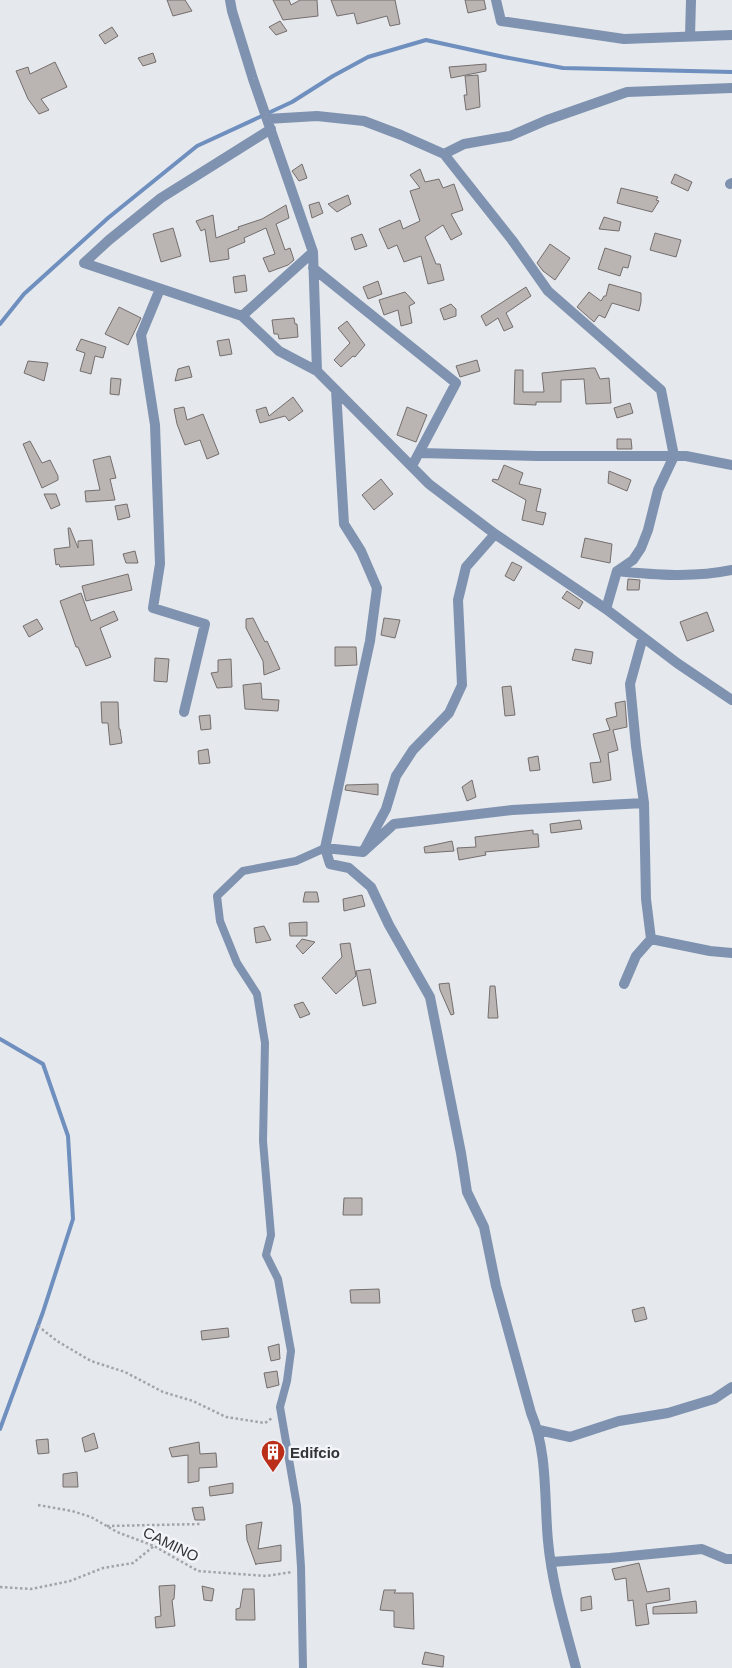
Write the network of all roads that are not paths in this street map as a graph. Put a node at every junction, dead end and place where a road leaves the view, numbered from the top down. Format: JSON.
{"nodes":[{"id":1,"x":230,"y":0,"type":"edge"},
{"id":2,"x":496,"y":0,"type":"edge"},
{"id":3,"x":691,"y":0,"type":"edge"},
{"id":4,"x":732,"y":35,"type":"edge"},
{"id":5,"x":690,"y":36,"type":"junction"},
{"id":6,"x":732,"y":88,"type":"edge"},
{"id":7,"x":269,"y":124,"type":"junction"},
{"id":8,"x":444,"y":154,"type":"junction"},
{"id":9,"x":313,"y":252,"type":"junction"},
{"id":10,"x":313,"y":268,"type":"junction"},
{"id":11,"x":160,"y":289,"type":"junction"},
{"id":12,"x":242,"y":316,"type":"junction"},
{"id":13,"x":317,"y":371,"type":"junction"},
{"id":14,"x":336,"y":390,"type":"junction"},
{"id":15,"x":419,"y":453,"type":"junction"},
{"id":16,"x":674,"y":456,"type":"junction"},
{"id":17,"x":732,"y":465,"type":"edge"},
{"id":18,"x":412,"y":466,"type":"junction"},
{"id":19,"x":495,"y":534,"type":"junction"},
{"id":20,"x":732,"y":570,"type":"edge"},
{"id":21,"x":617,"y":571,"type":"junction"},
{"id":22,"x":606,"y":608,"type":"junction"},
{"id":23,"x":643,"y":637,"type":"junction"},
{"id":24,"x":732,"y":700,"type":"edge"},
{"id":25,"x":184,"y":712,"type":"dead end"},
{"id":26,"x":644,"y":803,"type":"junction"},
{"id":27,"x":325,"y":848,"type":"junction"},
{"id":28,"x":363,"y":852,"type":"junction"},
{"id":29,"x":651,"y":939,"type":"junction"},
{"id":30,"x":732,"y":953,"type":"edge"},
{"id":31,"x":624,"y":984,"type":"dead end"},
{"id":32,"x":732,"y":1387,"type":"edge"},
{"id":33,"x":539,"y":1430,"type":"junction"},
{"id":34,"x":732,"y":1559,"type":"edge"},
{"id":35,"x":551,"y":1562,"type":"junction"},
{"id":36,"x":303,"y":1668,"type":"edge"},
{"id":37,"x":576,"y":1668,"type":"edge"}],
"edges":[{"from":1,"to":7,"type":"street"},
{"from":2,"to":5,"type":"street"},
{"from":3,"to":5,"type":"street"},
{"from":4,"to":5,"type":"street"},
{"from":6,"to":8,"type":"street"},
{"from":7,"to":8,"type":"street"},
{"from":7,"to":9,"type":"street"},
{"from":7,"to":11,"type":"street"},
{"from":8,"to":16,"type":"street"},
{"from":9,"to":10,"type":"street"},
{"from":9,"to":12,"type":"street"},
{"from":10,"to":13,"type":"street"},
{"from":10,"to":15,"type":"street"},
{"from":11,"to":12,"type":"street"},
{"from":11,"to":25,"type":"street"},
{"from":12,"to":13,"type":"street"},
{"from":13,"to":14,"type":"street"},
{"from":14,"to":18,"type":"street"},
{"from":14,"to":27,"type":"street"},
{"from":15,"to":16,"type":"street"},
{"from":15,"to":18,"type":"street"},
{"from":16,"to":17,"type":"street"},
{"from":16,"to":21,"type":"street"},
{"from":18,"to":19,"type":"street"},
{"from":19,"to":22,"type":"street"},
{"from":19,"to":28,"type":"street"},
{"from":20,"to":21,"type":"street"},
{"from":21,"to":22,"type":"street"},
{"from":22,"to":23,"type":"street"},
{"from":23,"to":24,"type":"street"},
{"from":23,"to":26,"type":"street"},
{"from":26,"to":28,"type":"street"},
{"from":26,"to":29,"type":"street"},
{"from":27,"to":28,"type":"street"},
{"from":27,"to":33,"type":"street"},
{"from":27,"to":36,"type":"lane"},
{"from":29,"to":30,"type":"street"},
{"from":29,"to":31,"type":"street"},
{"from":32,"to":33,"type":"street"},
{"from":33,"to":35,"type":"street"},
{"from":34,"to":35,"type":"street"},
{"from":35,"to":37,"type":"street"}]}
